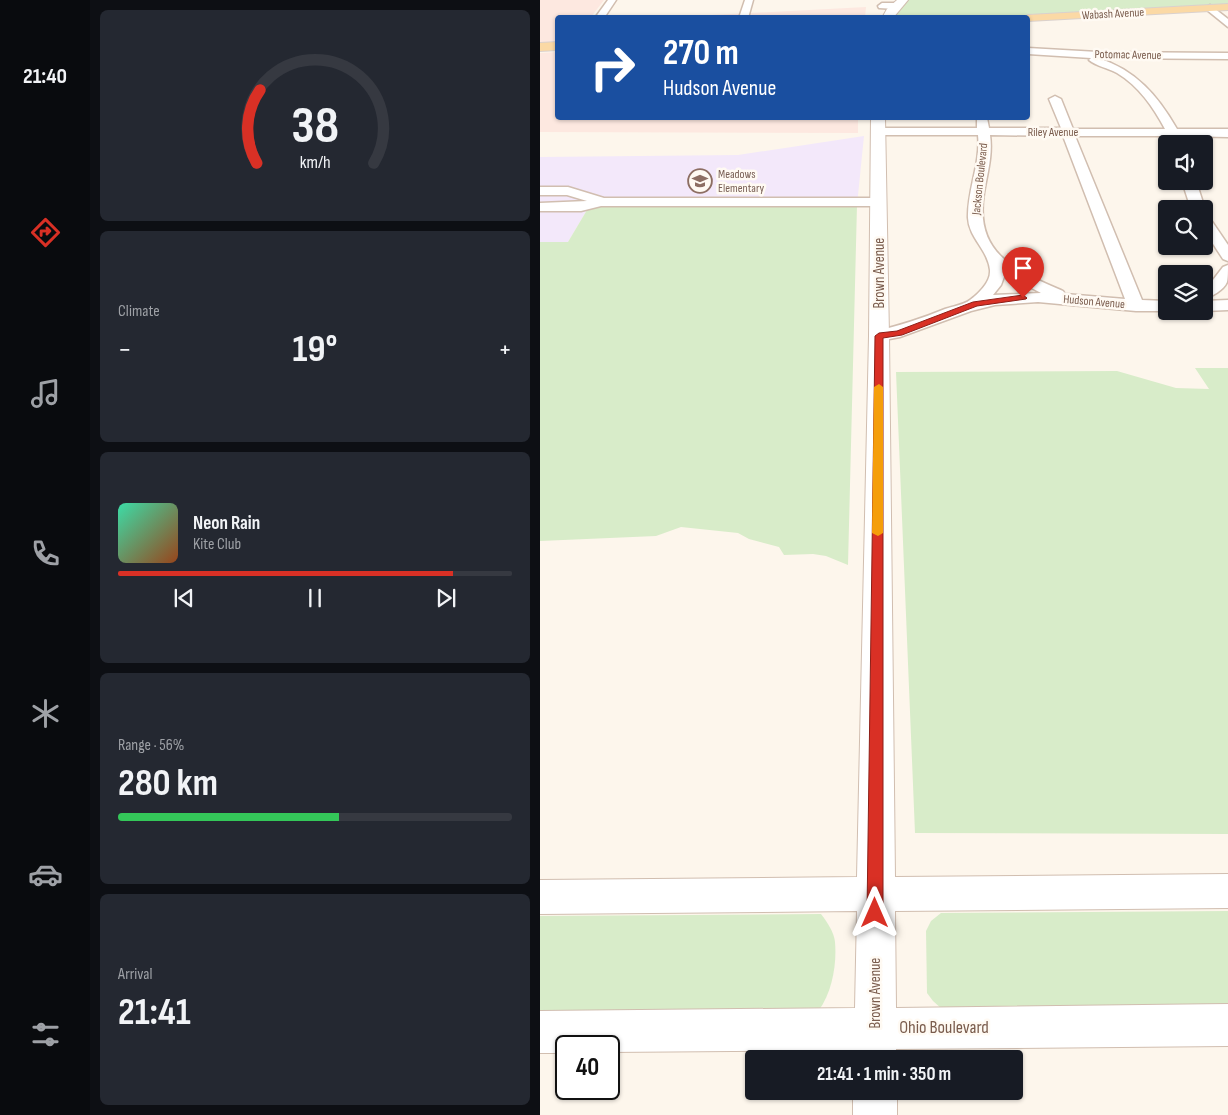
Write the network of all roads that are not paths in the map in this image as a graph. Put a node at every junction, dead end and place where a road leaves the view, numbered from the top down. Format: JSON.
{"nodes":[{"id":1,"x":612,"y":0,"type":"edge"},
{"id":2,"x":749,"y":0,"type":"edge"},
{"id":3,"x":899,"y":3,"type":"edge"},
{"id":4,"x":1222,"y":8,"type":"edge"},
{"id":5,"x":885,"y":12,"type":"edge"},
{"id":6,"x":601,"y":15,"type":"edge"},
{"id":7,"x":744,"y":15,"type":"edge"},
{"id":8,"x":1030,"y":18,"type":"edge"},
{"id":9,"x":1228,"y":24,"type":"edge"},
{"id":10,"x":555,"y":46,"type":"edge"},
{"id":11,"x":540,"y":47,"type":"edge"},
{"id":12,"x":1030,"y":51,"type":"edge"},
{"id":13,"x":1061,"y":54,"type":"junction"},
{"id":14,"x":1193,"y":56,"type":"junction"},
{"id":15,"x":1228,"y":56,"type":"edge"},
{"id":16,"x":1151,"y":67,"type":"dead end"},
{"id":17,"x":1055,"y":99,"type":"dead end"},
{"id":18,"x":878,"y":124,"type":"edge"},
{"id":19,"x":983,"y":124,"type":"edge"},
{"id":20,"x":1068,"y":132,"type":"junction"},
{"id":21,"x":1228,"y":133,"type":"edge"},
{"id":22,"x":1174,"y":135,"type":"edge"},
{"id":23,"x":1207,"y":135,"type":"edge"},
{"id":24,"x":1158,"y":137,"type":"edge"},
{"id":25,"x":540,"y":191,"type":"edge"},
{"id":26,"x":601,"y":202,"type":"junction"},
{"id":27,"x":878,"y":202,"type":"junction"},
{"id":28,"x":540,"y":207,"type":"edge"},
{"id":29,"x":1213,"y":232,"type":"edge"},
{"id":30,"x":1225,"y":248,"type":"edge"},
{"id":31,"x":998,"y":263,"type":"junction"},
{"id":32,"x":1228,"y":270,"type":"edge"},
{"id":33,"x":1213,"y":287,"type":"edge"},
{"id":34,"x":1071,"y":300,"type":"junction"},
{"id":35,"x":976,"y":303,"type":"junction"},
{"id":36,"x":1228,"y":305,"type":"edge"},
{"id":37,"x":1136,"y":306,"type":"junction"},
{"id":38,"x":1158,"y":306,"type":"edge"},
{"id":39,"x":1213,"y":306,"type":"edge"},
{"id":40,"x":879,"y":336,"type":"junction"},
{"id":41,"x":1228,"y":891,"type":"edge"},
{"id":42,"x":876,"y":894,"type":"junction"},
{"id":43,"x":540,"y":897,"type":"edge"},
{"id":44,"x":1228,"y":1026,"type":"edge"},
{"id":45,"x":540,"y":1032,"type":"edge"},
{"id":46,"x":875,"y":1043,"type":"edge"},
{"id":47,"x":875,"y":1100,"type":"edge"},
{"id":48,"x":875,"y":1115,"type":"edge"}],
"edges":[{"from":1,"to":6,"type":"street"},
{"from":2,"to":7,"type":"street"},
{"from":3,"to":5,"type":"street"},
{"from":4,"to":8,"type":"main road","name":"Wabash Avenue"},
{"from":4,"to":9,"type":"street"},
{"from":10,"to":11,"type":"main road"},
{"from":12,"to":13,"type":"street","name":"Potomac Avenue"},
{"from":13,"to":14,"type":"street","name":"Potomac Avenue"},
{"from":13,"to":22,"type":"street"},
{"from":14,"to":15,"type":"street","name":"Potomac Avenue"},
{"from":14,"to":16,"type":"street"},
{"from":17,"to":20,"type":"street"},
{"from":18,"to":19,"type":"street","name":"Riley Avenue"},
{"from":18,"to":27,"type":"street","name":"Brown Avenue"},
{"from":19,"to":20,"type":"street","name":"Riley Avenue"},
{"from":19,"to":31,"type":"street","name":"Jackson Boulevard"},
{"from":20,"to":24,"type":"street","name":"Riley Avenue"},
{"from":20,"to":37,"type":"street"},
{"from":21,"to":23,"type":"street","name":"Riley Avenue"},
{"from":25,"to":26,"type":"street"},
{"from":26,"to":27,"type":"street"},
{"from":26,"to":28,"type":"street"},
{"from":27,"to":40,"type":"street","name":"Brown Avenue"},
{"from":29,"to":30,"type":"street"},
{"from":31,"to":34,"type":"street","name":"Jackson Boulevard"},
{"from":31,"to":35,"type":"street"},
{"from":32,"to":33,"type":"street"},
{"from":34,"to":35,"type":"street","name":"Hudson Avenue"},
{"from":34,"to":37,"type":"street","name":"Hudson Avenue"},
{"from":35,"to":40,"type":"street","name":"Hudson Avenue"},
{"from":36,"to":39,"type":"street"},
{"from":37,"to":38,"type":"street","name":"Hudson Avenue"},
{"from":40,"to":42,"type":"street","name":"Brown Avenue"},
{"from":41,"to":42,"type":"street"},
{"from":42,"to":43,"type":"street"},
{"from":42,"to":46,"type":"street","name":"Brown Avenue"},
{"from":44,"to":46,"type":"street","name":"Ohio Boulevard"},
{"from":45,"to":46,"type":"street","name":"Ohio Boulevard"},
{"from":47,"to":48,"type":"street"}]}
